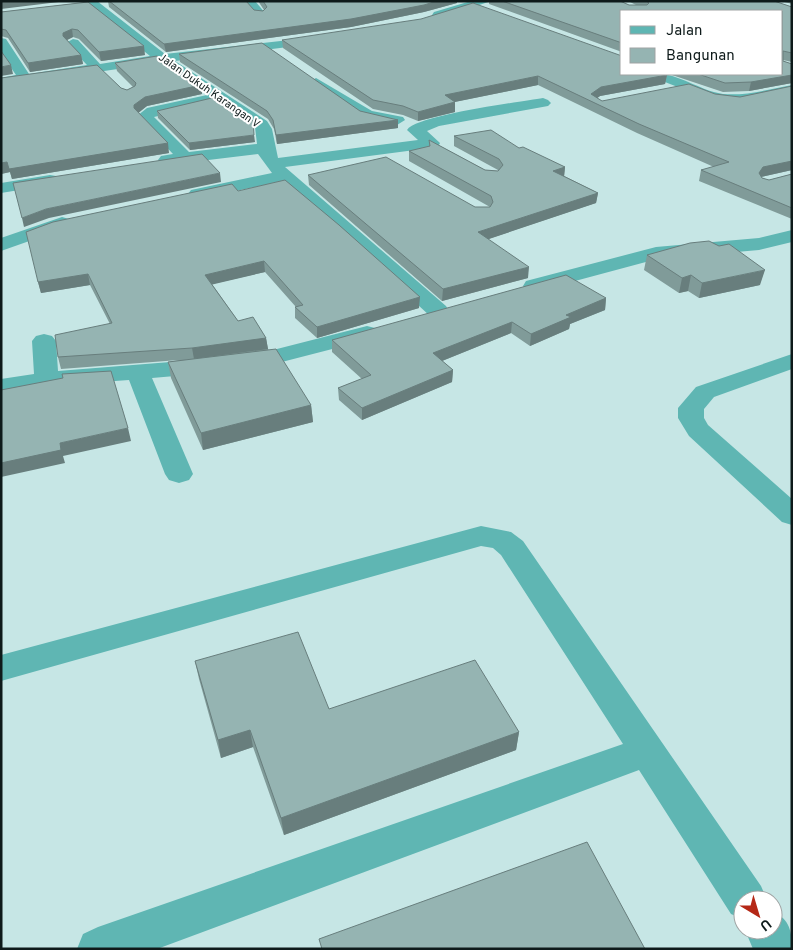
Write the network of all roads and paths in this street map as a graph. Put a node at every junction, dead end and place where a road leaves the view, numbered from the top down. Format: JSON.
{"nodes":[{"id":1,"x":248,"y":1,"type":"edge"},
{"id":2,"x":107,"y":2,"type":"edge"},
{"id":3,"x":467,"y":3,"type":"edge"},
{"id":4,"x":487,"y":6,"type":"edge"},
{"id":5,"x":260,"y":14,"type":"edge"},
{"id":6,"x":429,"y":18,"type":"edge"},
{"id":7,"x":330,"y":37,"type":"edge"},
{"id":8,"x":1,"y":42,"type":"edge"},
{"id":9,"x":73,"y":43,"type":"edge"},
{"id":10,"x":265,"y":45,"type":"junction"},
{"id":11,"x":280,"y":56,"type":"edge"},
{"id":12,"x":162,"y":58,"type":"junction"},
{"id":13,"x":100,"y":68,"type":"junction"},
{"id":14,"x":302,"y":72,"type":"edge"},
{"id":15,"x":660,"y":75,"type":"edge"},
{"id":16,"x":25,"y":78,"type":"junction"},
{"id":17,"x":115,"y":80,"type":"edge"},
{"id":18,"x":1,"y":82,"type":"edge"},
{"id":19,"x":688,"y":86,"type":"junction"},
{"id":20,"x":792,"y":89,"type":"edge"},
{"id":21,"x":662,"y":92,"type":"edge"},
{"id":22,"x":220,"y":97,"type":"junction"},
{"id":23,"x":543,"y":102,"type":"dead end"},
{"id":24,"x":417,"y":129,"type":"junction"},
{"id":25,"x":432,"y":143,"type":"junction"},
{"id":26,"x":450,"y":146,"type":"dead end"},
{"id":27,"x":373,"y":150,"type":"junction"},
{"id":28,"x":183,"y":158,"type":"junction"},
{"id":29,"x":153,"y":162,"type":"edge"},
{"id":30,"x":273,"y":163,"type":"junction"},
{"id":31,"x":398,"y":165,"type":"edge"},
{"id":32,"x":65,"y":177,"type":"edge"},
{"id":33,"x":1,"y":188,"type":"edge"},
{"id":34,"x":179,"y":198,"type":"edge"},
{"id":35,"x":76,"y":220,"type":"edge"},
{"id":36,"x":792,"y":236,"type":"edge"},
{"id":37,"x":1,"y":245,"type":"edge"},
{"id":38,"x":515,"y":291,"type":"edge"},
{"id":39,"x":411,"y":320,"type":"edge"},
{"id":40,"x":383,"y":328,"type":"edge"},
{"id":41,"x":44,"y":341,"type":"dead end"},
{"id":42,"x":792,"y":361,"type":"edge"},
{"id":43,"x":138,"y":373,"type":"junction"},
{"id":44,"x":47,"y":381,"type":"junction"},
{"id":45,"x":1,"y":386,"type":"edge"},
{"id":46,"x":178,"y":474,"type":"dead end"},
{"id":47,"x":792,"y":515,"type":"edge"},
{"id":48,"x":1,"y":668,"type":"edge"},
{"id":49,"x":646,"y":752,"type":"junction"},
{"id":50,"x":739,"y":890,"type":"edge"},
{"id":51,"x":98,"y":949,"type":"edge"}],
"edges":[{"from":1,"to":5,"type":"street"},
{"from":2,"to":12,"type":"street","name":"Jalan Dukuh Karangan V"},
{"from":3,"to":4,"type":"street"},
{"from":3,"to":6,"type":"street"},
{"from":7,"to":10,"type":"street"},
{"from":8,"to":16,"type":"street"},
{"from":9,"to":13,"type":"street"},
{"from":10,"to":11,"type":"street"},
{"from":10,"to":12,"type":"street"},
{"from":12,"to":13,"type":"street"},
{"from":12,"to":22,"type":"street","name":"Jalan Dukuh Karangan V"},
{"from":13,"to":16,"type":"street"},
{"from":13,"to":17,"type":"street"},
{"from":14,"to":24,"type":"street"},
{"from":15,"to":19,"type":"street"},
{"from":16,"to":18,"type":"street"},
{"from":19,"to":20,"type":"street"},
{"from":19,"to":21,"type":"street"},
{"from":22,"to":28,"type":"street"},
{"from":22,"to":30,"type":"street","name":"Jalan Dukuh Karangan V"},
{"from":23,"to":24,"type":"street"},
{"from":24,"to":25,"type":"street"},
{"from":25,"to":26,"type":"street"},
{"from":25,"to":27,"type":"street"},
{"from":27,"to":30,"type":"street"},
{"from":27,"to":31,"type":"street"},
{"from":28,"to":29,"type":"street"},
{"from":28,"to":30,"type":"street"},
{"from":30,"to":34,"type":"street"},
{"from":30,"to":39,"type":"street"},
{"from":32,"to":33,"type":"street"},
{"from":35,"to":37,"type":"street"},
{"from":36,"to":38,"type":"street"},
{"from":40,"to":43,"type":"street"},
{"from":41,"to":44,"type":"street"},
{"from":42,"to":47,"type":"street"},
{"from":43,"to":44,"type":"street"},
{"from":43,"to":46,"type":"street"},
{"from":44,"to":45,"type":"street"},
{"from":48,"to":49,"type":"street"},
{"from":49,"to":50,"type":"street"},
{"from":49,"to":51,"type":"street"}]}
